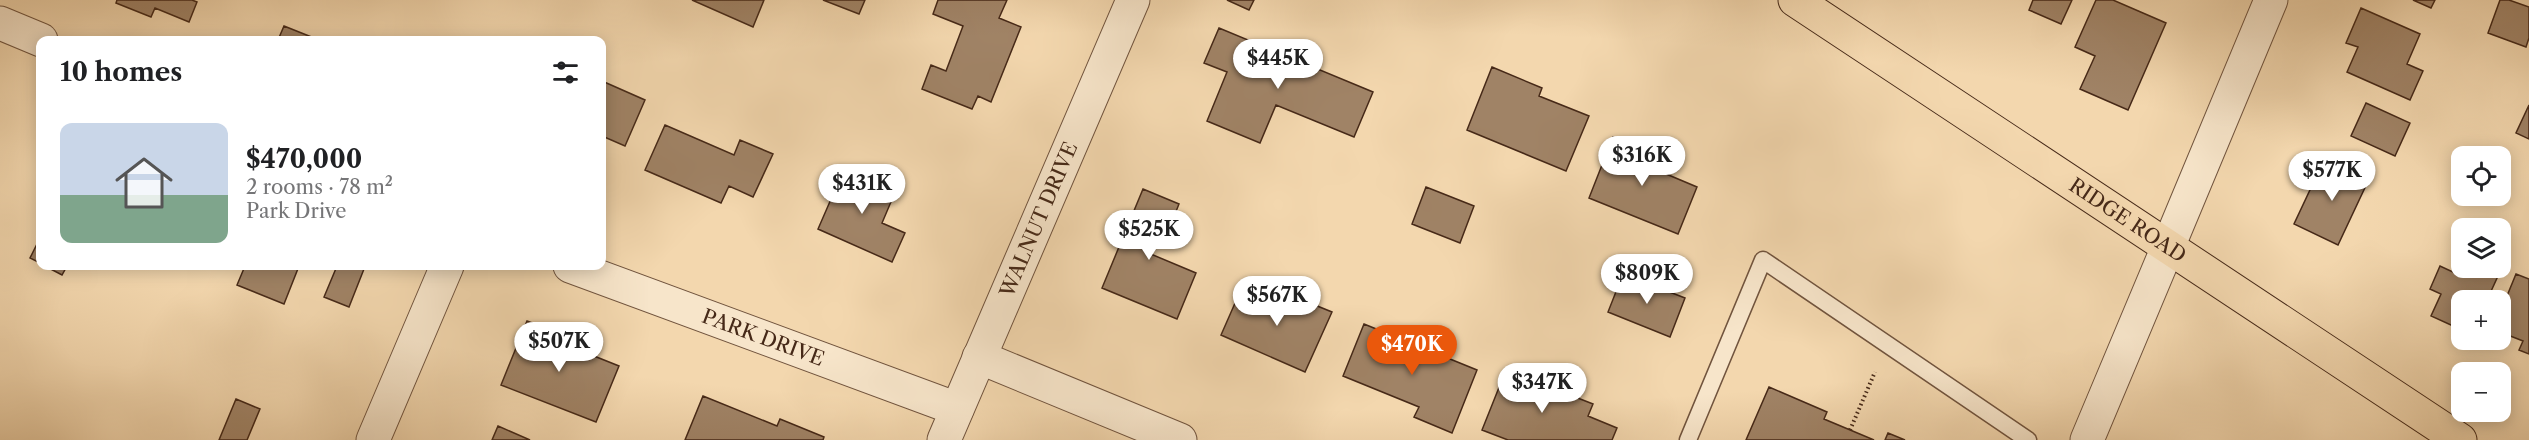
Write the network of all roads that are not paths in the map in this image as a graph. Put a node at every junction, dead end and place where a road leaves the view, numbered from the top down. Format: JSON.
{"nodes":[{"id":1,"x":1133,"y":0,"type":"edge"},
{"id":2,"x":1795,"y":0,"type":"edge"},
{"id":3,"x":2271,"y":0,"type":"edge"},
{"id":4,"x":0,"y":23,"type":"edge"},
{"id":5,"x":36,"y":38,"type":"edge"},
{"id":6,"x":2168,"y":247,"type":"junction"},
{"id":7,"x":445,"y":270,"type":"edge"},
{"id":8,"x":581,"y":270,"type":"edge"},
{"id":9,"x":979,"y":357,"type":"junction"},
{"id":10,"x":957,"y":409,"type":"junction"},
{"id":11,"x":373,"y":440,"type":"edge"},
{"id":12,"x":944,"y":440,"type":"edge"},
{"id":13,"x":1180,"y":440,"type":"edge"},
{"id":14,"x":1688,"y":440,"type":"edge"},
{"id":15,"x":2028,"y":440,"type":"edge"},
{"id":16,"x":2087,"y":440,"type":"edge"},
{"id":17,"x":2460,"y":440,"type":"edge"}],
"edges":[{"from":1,"to":9,"type":"street","name":"WALNUT DRIVE"},
{"from":2,"to":6,"type":"main road","name":"RIDGE ROAD"},
{"from":3,"to":6,"type":"street"},
{"from":4,"to":5,"type":"street"},
{"from":6,"to":16,"type":"street"},
{"from":6,"to":17,"type":"main road","name":"RIDGE ROAD"},
{"from":7,"to":11,"type":"street"},
{"from":8,"to":10,"type":"street","name":"PARK DRIVE"},
{"from":9,"to":10,"type":"street","name":"WALNUT DRIVE"},
{"from":9,"to":13,"type":"street"},
{"from":10,"to":12,"type":"street","name":"WALNUT DRIVE"},
{"from":14,"to":15,"type":"lane"}]}
